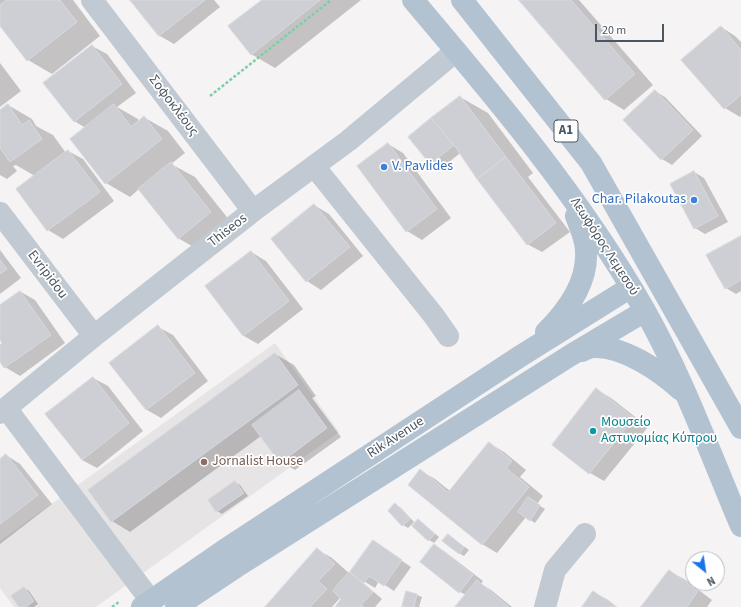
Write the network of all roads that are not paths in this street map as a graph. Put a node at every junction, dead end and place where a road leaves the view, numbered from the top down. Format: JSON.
{"nodes":[{"id":1,"x":92,"y":0,"type":"edge"},
{"id":2,"x":413,"y":0,"type":"edge"},
{"id":3,"x":462,"y":0,"type":"edge"},
{"id":4,"x":456,"y":51,"type":"junction"},
{"id":5,"x":314,"y":166,"type":"junction"},
{"id":6,"x":561,"y":182,"type":"junction"},
{"id":7,"x":254,"y":211,"type":"junction"},
{"id":8,"x":0,"y":213,"type":"edge"},
{"id":9,"x":653,"y":274,"type":"junction"},
{"id":10,"x":631,"y":287,"type":"junction"},
{"id":11,"x":666,"y":298,"type":"junction"},
{"id":12,"x":645,"y":311,"type":"junction"},
{"id":13,"x":94,"y":336,"type":"junction"},
{"id":14,"x":448,"y":336,"type":"dead end"},
{"id":15,"x":571,"y":355,"type":"junction"},
{"id":16,"x":519,"y":357,"type":"junction"},
{"id":17,"x":685,"y":394,"type":"junction"},
{"id":18,"x":3,"y":411,"type":"edge"},
{"id":19,"x":741,"y":428,"type":"edge"},
{"id":20,"x":741,"y":526,"type":"edge"},
{"id":21,"x":585,"y":534,"type":"dead end"},
{"id":22,"x":146,"y":604,"type":"edge"},
{"id":23,"x":176,"y":607,"type":"edge"},
{"id":24,"x":545,"y":607,"type":"edge"}],
"edges":[{"from":1,"to":7,"type":"street","name":"Σοφοκλέους"},
{"from":2,"to":4,"type":"main road","name":"Λεωφόρος Λεμεσού","number":"A1"},
{"from":3,"to":9,"type":"main road","name":"Λεωφόρος Λεμεσού","number":"A1"},
{"from":4,"to":5,"type":"street","name":"Thiseos"},
{"from":4,"to":6,"type":"main road","name":"Λεωφόρος Λεμεσού","number":"A1"},
{"from":5,"to":7,"type":"street","name":"Thiseos"},
{"from":5,"to":14,"type":"street"},
{"from":6,"to":10,"type":"main road","name":"Λεωφόρος Λεμεσού","number":"A1"},
{"from":6,"to":16,"type":"main road"},
{"from":7,"to":13,"type":"street","name":"Thiseos"},
{"from":8,"to":13,"type":"street","name":"Evripidou"},
{"from":9,"to":10,"type":"street","name":"Rik Avenue"},
{"from":9,"to":11,"type":"main road","name":"Λεωφόρος Λεμεσού","number":"A1"},
{"from":10,"to":12,"type":"main road","name":"Λεωφόρος Λεμεσού","number":"A1"},
{"from":10,"to":16,"type":"main road","name":"Rik Avenue"},
{"from":11,"to":12,"type":"street","name":"Rik Avenue"},
{"from":11,"to":19,"type":"main road","name":"Λεωφόρος Λεμεσού","number":"A1"},
{"from":12,"to":15,"type":"main road","name":"Rik Avenue"},
{"from":12,"to":17,"type":"main road","name":"Λεωφόρος Λεμεσού","number":"A1"},
{"from":13,"to":18,"type":"street","name":"Thiseos"},
{"from":15,"to":17,"type":"main road"},
{"from":15,"to":23,"type":"main road","name":"Rik Avenue"},
{"from":16,"to":22,"type":"main road","name":"Rik Avenue"},
{"from":17,"to":20,"type":"main road","name":"Λεωφόρος Λεμεσού","number":"A1"},
{"from":18,"to":22,"type":"street"},
{"from":21,"to":24,"type":"street"}]}
